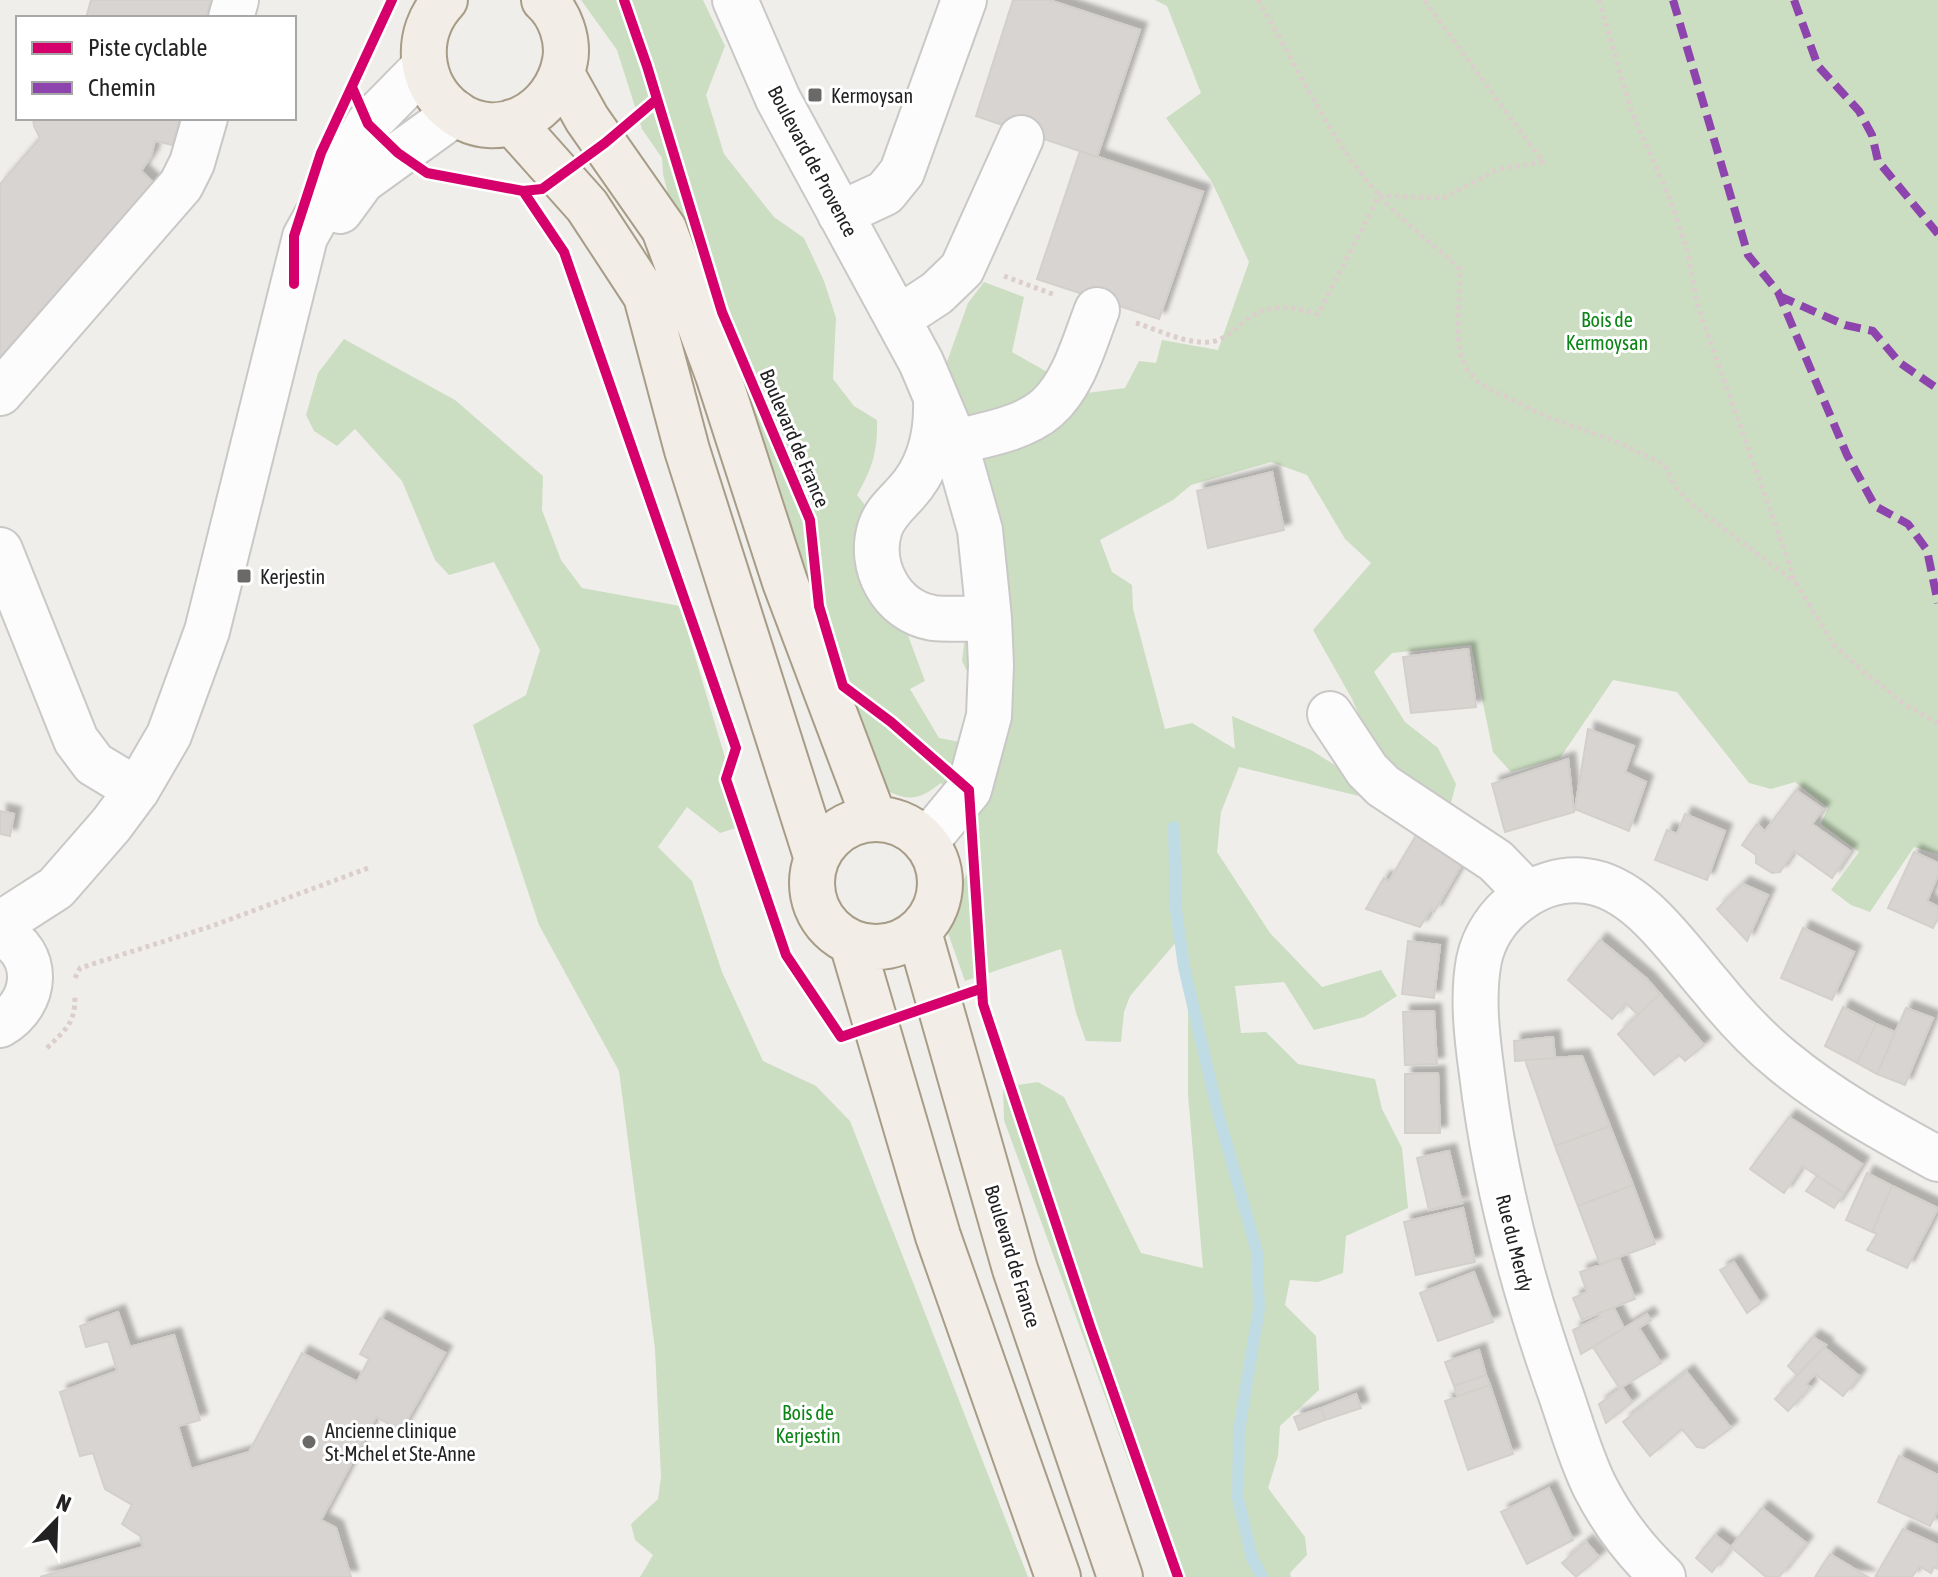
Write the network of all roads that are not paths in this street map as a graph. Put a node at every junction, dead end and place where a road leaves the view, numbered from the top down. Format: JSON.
{"nodes":[{"id":1,"x":445,"y":0,"type":"edge"},
{"id":2,"x":544,"y":0,"type":"edge"},
{"id":3,"x":735,"y":0,"type":"edge"},
{"id":4,"x":964,"y":0,"type":"edge"},
{"id":5,"x":424,"y":67,"type":"junction"},
{"id":6,"x":563,"y":76,"type":"junction"},
{"id":7,"x":456,"y":113,"type":"junction"},
{"id":8,"x":204,"y":120,"type":"edge"},
{"id":9,"x":512,"y":122,"type":"junction"},
{"id":10,"x":1021,"y":138,"type":"dead end"},
{"id":11,"x":840,"y":214,"type":"junction"},
{"id":12,"x":294,"y":284,"type":"junction"},
{"id":13,"x":1097,"y":310,"type":"road end"},
{"id":14,"x":899,"y":318,"type":"junction"},
{"id":15,"x":0,"y":393,"type":"edge"},
{"id":16,"x":936,"y":395,"type":"junction"},
{"id":17,"x":961,"y":460,"type":"junction"},
{"id":18,"x":907,"y":492,"type":"junction"},
{"id":19,"x":0,"y":550,"type":"edge"},
{"id":20,"x":989,"y":618,"type":"junction"},
{"id":21,"x":1330,"y":714,"type":"dead end"},
{"id":22,"x":137,"y":790,"type":"junction"},
{"id":23,"x":874,"y":818,"type":"junction"},
{"id":24,"x":926,"y":842,"type":"junction"},
{"id":25,"x":816,"y":856,"type":"junction"},
{"id":26,"x":1527,"y":893,"type":"junction"},
{"id":27,"x":919,"y":932,"type":"junction"},
{"id":28,"x":8,"y":937,"type":"edge"},
{"id":29,"x":852,"y":943,"type":"junction"},
{"id":30,"x":0,"y":1025,"type":"edge"},
{"id":31,"x":1938,"y":1159,"type":"edge"},
{"id":32,"x":1058,"y":1577,"type":"edge"},
{"id":33,"x":1120,"y":1577,"type":"edge"},
{"id":34,"x":1663,"y":1577,"type":"edge"}],
"edges":[{"from":1,"to":5,"type":"main road"},
{"from":2,"to":6,"type":"main road"},
{"from":3,"to":11,"type":"street","name":"Boulevard de Provence"},
{"from":4,"to":11,"type":"street"},
{"from":5,"to":7,"type":"main road"},
{"from":5,"to":12,"type":"street"},
{"from":6,"to":9,"type":"main road"},
{"from":6,"to":23,"type":"main road"},
{"from":7,"to":9,"type":"main road"},
{"from":7,"to":12,"type":"street"},
{"from":8,"to":15,"type":"street"},
{"from":9,"to":25,"type":"main road"},
{"from":10,"to":14,"type":"street"},
{"from":11,"to":14,"type":"street","name":"Boulevard de Provence"},
{"from":12,"to":22,"type":"street"},
{"from":13,"to":17,"type":"street"},
{"from":14,"to":16,"type":"street","name":"Boulevard de Provence"},
{"from":16,"to":17,"type":"street","name":"Boulevard de Provence"},
{"from":16,"to":18,"type":"street"},
{"from":17,"to":18,"type":"street"},
{"from":17,"to":20,"type":"street","name":"Boulevard de Provence"},
{"from":18,"to":20,"type":"street"},
{"from":19,"to":22,"type":"street"},
{"from":20,"to":24,"type":"street","name":"Boulevard de Provence"},
{"from":21,"to":26,"type":"street"},
{"from":22,"to":28,"type":"street"},
{"from":23,"to":24,"type":"main road"},
{"from":23,"to":25,"type":"main road"},
{"from":24,"to":27,"type":"main road"},
{"from":25,"to":29,"type":"main road"},
{"from":26,"to":31,"type":"street","name":"Rue du Merdy"},
{"from":26,"to":34,"type":"street","name":"Rue du Merdy"},
{"from":27,"to":29,"type":"main road"},
{"from":27,"to":33,"type":"main road","name":"Boulevard de France"},
{"from":28,"to":30,"type":"street"},
{"from":29,"to":32,"type":"main road"}]}
